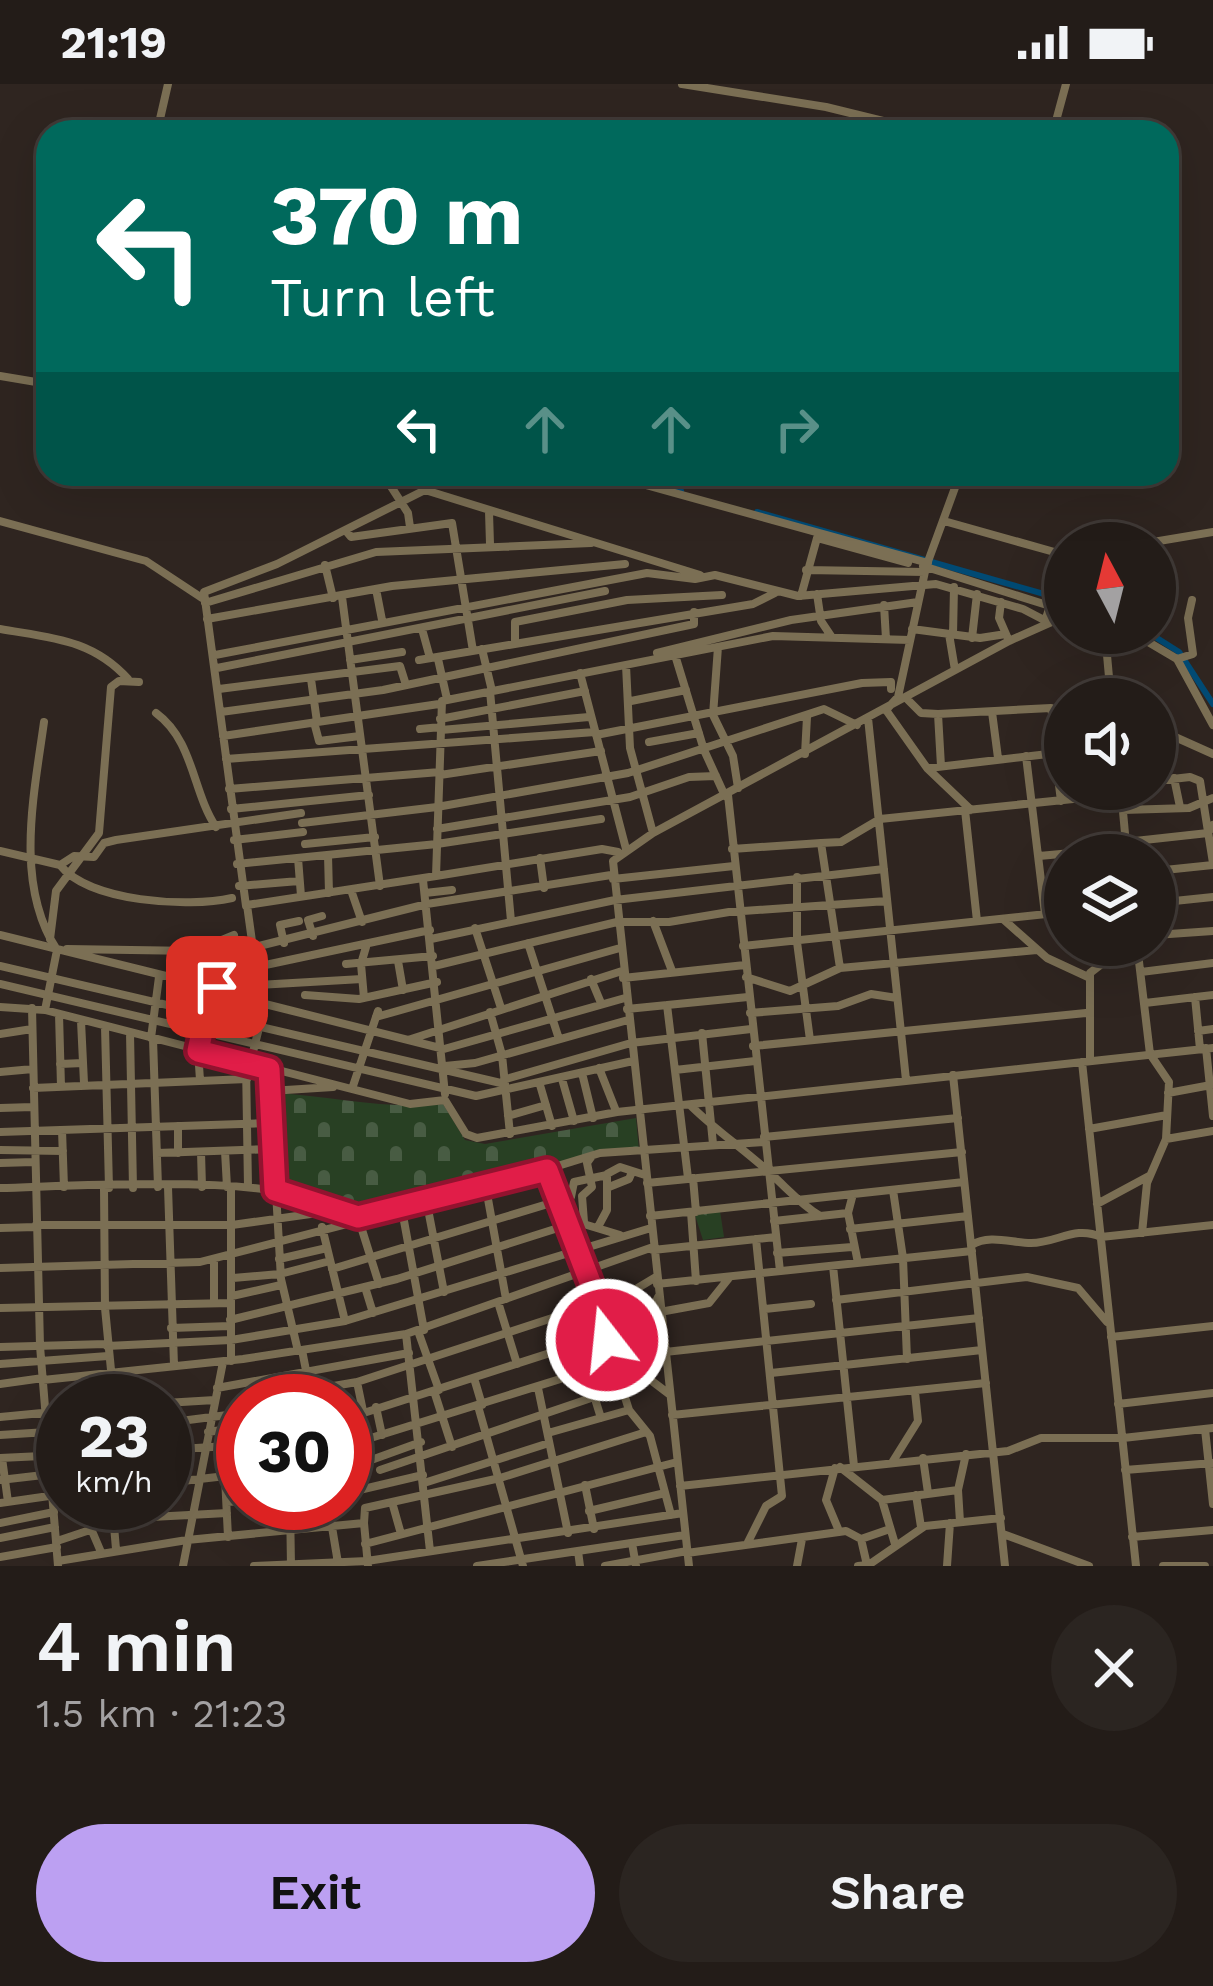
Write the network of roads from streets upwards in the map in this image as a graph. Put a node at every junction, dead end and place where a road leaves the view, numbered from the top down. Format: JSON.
{"nodes":[{"id":1,"x":168,"y":84,"type":"edge"},
{"id":2,"x":682,"y":84,"type":"edge"},
{"id":3,"x":1066,"y":84,"type":"edge"},
{"id":4,"x":160,"y":120,"type":"edge"},
{"id":5,"x":879,"y":120,"type":"edge"},
{"id":6,"x":1056,"y":120,"type":"edge"},
{"id":7,"x":0,"y":376,"type":"edge"},
{"id":8,"x":36,"y":383,"type":"edge"},
{"id":9,"x":391,"y":486,"type":"edge"},
{"id":10,"x":645,"y":486,"type":"edge"},
{"id":11,"x":956,"y":486,"type":"edge"},
{"id":12,"x":402,"y":502,"type":"junction"},
{"id":13,"x":489,"y":512,"type":"junction"},
{"id":14,"x":0,"y":521,"type":"edge"},
{"id":15,"x":944,"y":521,"type":"junction"},
{"id":16,"x":410,"y":526,"type":"junction"},
{"id":17,"x":346,"y":531,"type":"junction"},
{"id":18,"x":1213,"y":532,"type":"edge"},
{"id":19,"x":1176,"y":538,"type":"edge"},
{"id":20,"x":592,"y":542,"type":"junction"},
{"id":21,"x":490,"y":544,"type":"junction"},
{"id":22,"x":453,"y":545,"type":"junction"},
{"id":23,"x":1044,"y":549,"type":"edge"},
{"id":24,"x":625,"y":564,"type":"dead end"},
{"id":25,"x":326,"y":565,"type":"junction"},
{"id":26,"x":806,"y":570,"type":"junction"},
{"id":27,"x":925,"y":571,"type":"junction"},
{"id":28,"x":700,"y":575,"type":"junction"},
{"id":29,"x":459,"y":581,"type":"junction"},
{"id":30,"x":954,"y":587,"type":"junction"},
{"id":31,"x":376,"y":589,"type":"junction"},
{"id":32,"x":604,"y":591,"type":"dead end"},
{"id":33,"x":775,"y":593,"type":"junction"},
{"id":34,"x":698,"y":594,"type":"junction"},
{"id":35,"x":817,"y":594,"type":"junction"},
{"id":36,"x":977,"y":594,"type":"junction"},
{"id":37,"x":722,"y":596,"type":"dead end"},
{"id":38,"x":801,"y":596,"type":"junction"},
{"id":39,"x":338,"y":597,"type":"junction"},
{"id":40,"x":1192,"y":600,"type":"dead end"},
{"id":41,"x":203,"y":601,"type":"junction"},
{"id":42,"x":918,"y":602,"type":"junction"},
{"id":43,"x":1001,"y":602,"type":"junction"},
{"id":44,"x":1044,"y":604,"type":"edge"},
{"id":45,"x":884,"y":605,"type":"junction"},
{"id":46,"x":465,"y":606,"type":"junction"},
{"id":47,"x":697,"y":611,"type":"junction"},
{"id":48,"x":665,"y":616,"type":"junction"},
{"id":49,"x":820,"y":617,"type":"junction"},
{"id":50,"x":208,"y":619,"type":"junction"},
{"id":51,"x":1044,"y":619,"type":"edge"},
{"id":52,"x":382,"y":620,"type":"junction"},
{"id":53,"x":468,"y":620,"type":"junction"},
{"id":54,"x":1044,"y":621,"type":"edge"},
{"id":55,"x":347,"y":627,"type":"junction"},
{"id":56,"x":0,"y":629,"type":"edge"},
{"id":57,"x":422,"y":629,"type":"junction"},
{"id":58,"x":667,"y":629,"type":"junction"},
{"id":59,"x":912,"y":629,"type":"junction"},
{"id":60,"x":951,"y":634,"type":"junction"},
{"id":61,"x":399,"y":635,"type":"junction"},
{"id":62,"x":831,"y":636,"type":"junction"},
{"id":63,"x":1007,"y":637,"type":"junction"},
{"id":64,"x":973,"y":638,"type":"junction"},
{"id":65,"x":886,"y":639,"type":"junction"},
{"id":66,"x":910,"y":640,"type":"junction"},
{"id":67,"x":514,"y":642,"type":"junction"},
{"id":68,"x":348,"y":644,"type":"junction"},
{"id":69,"x":718,"y":647,"type":"junction"},
{"id":70,"x":477,"y":650,"type":"junction"},
{"id":71,"x":672,"y":652,"type":"junction"},
{"id":72,"x":1169,"y":654,"type":"edge"},
{"id":73,"x":215,"y":655,"type":"junction"},
{"id":74,"x":429,"y":659,"type":"junction"},
{"id":75,"x":1177,"y":659,"type":"junction"},
{"id":76,"x":350,"y":660,"type":"junction"},
{"id":77,"x":630,"y":664,"type":"junction"},
{"id":78,"x":217,"y":668,"type":"junction"},
{"id":79,"x":488,"y":668,"type":"junction"},
{"id":80,"x":955,"y":670,"type":"junction"},
{"id":81,"x":580,"y":673,"type":"junction"},
{"id":82,"x":353,"y":674,"type":"junction"},
{"id":83,"x":441,"y":678,"type":"junction"},
{"id":84,"x":311,"y":679,"type":"junction"},
{"id":85,"x":406,"y":685,"type":"junction"},
{"id":86,"x":219,"y":689,"type":"junction"},
{"id":87,"x":890,"y":689,"type":"dead end"},
{"id":88,"x":686,"y":690,"type":"junction"},
{"id":89,"x":491,"y":691,"type":"junction"},
{"id":90,"x":355,"y":692,"type":"junction"},
{"id":91,"x":585,"y":692,"type":"junction"},
{"id":92,"x":314,"y":698,"type":"junction"},
{"id":93,"x":907,"y":699,"type":"junction"},
{"id":94,"x":631,"y":700,"type":"junction"},
{"id":95,"x":443,"y":702,"type":"junction"},
{"id":96,"x":771,"y":702,"type":"junction"},
{"id":97,"x":1044,"y":709,"type":"edge"},
{"id":98,"x":494,"y":710,"type":"junction"},
{"id":99,"x":886,"y":710,"type":"junction"},
{"id":100,"x":221,"y":712,"type":"junction"},
{"id":101,"x":992,"y":712,"type":"junction"},
{"id":102,"x":156,"y":713,"type":"dead end"},
{"id":103,"x":938,"y":714,"type":"junction"},
{"id":104,"x":358,"y":715,"type":"junction"},
{"id":105,"x":713,"y":715,"type":"junction"},
{"id":106,"x":808,"y":716,"type":"junction"},
{"id":107,"x":589,"y":717,"type":"junction"},
{"id":108,"x":693,"y":718,"type":"junction"},
{"id":109,"x":868,"y":718,"type":"junction"},
{"id":110,"x":44,"y":722,"type":"dead end"},
{"id":111,"x":316,"y":722,"type":"junction"},
{"id":112,"x":1213,"y":724,"type":"edge"},
{"id":113,"x":857,"y":725,"type":"junction"},
{"id":114,"x":440,"y":726,"type":"junction"},
{"id":115,"x":496,"y":726,"type":"junction"},
{"id":116,"x":766,"y":727,"type":"junction"},
{"id":117,"x":419,"y":729,"type":"dead end"},
{"id":118,"x":632,"y":729,"type":"junction"},
{"id":119,"x":699,"y":733,"type":"junction"},
{"id":120,"x":596,"y":734,"type":"junction"},
{"id":121,"x":223,"y":736,"type":"junction"},
{"id":122,"x":360,"y":736,"type":"junction"},
{"id":123,"x":1176,"y":737,"type":"edge"},
{"id":124,"x":497,"y":742,"type":"junction"},
{"id":125,"x":649,"y":742,"type":"dead end"},
{"id":126,"x":725,"y":742,"type":"junction"},
{"id":127,"x":441,"y":744,"type":"junction"},
{"id":128,"x":362,"y":749,"type":"junction"},
{"id":129,"x":704,"y":750,"type":"junction"},
{"id":130,"x":601,"y":751,"type":"junction"},
{"id":131,"x":805,"y":754,"type":"junction"},
{"id":132,"x":1044,"y":754,"type":"edge"},
{"id":133,"x":1213,"y":754,"type":"edge"},
{"id":134,"x":1026,"y":756,"type":"junction"},
{"id":135,"x":226,"y":758,"type":"junction"},
{"id":136,"x":998,"y":759,"type":"junction"},
{"id":137,"x":496,"y":765,"type":"junction"},
{"id":138,"x":941,"y":766,"type":"junction"},
{"id":139,"x":927,"y":768,"type":"junction"},
{"id":140,"x":638,"y":770,"type":"junction"},
{"id":141,"x":440,"y":774,"type":"junction"},
{"id":142,"x":716,"y":776,"type":"junction"},
{"id":143,"x":609,"y":777,"type":"junction"},
{"id":144,"x":366,"y":778,"type":"junction"},
{"id":145,"x":1176,"y":778,"type":"edge"},
{"id":146,"x":1176,"y":788,"type":"edge"},
{"id":147,"x":229,"y":790,"type":"junction"},
{"id":148,"x":738,"y":790,"type":"junction"},
{"id":149,"x":644,"y":794,"type":"junction"},
{"id":150,"x":369,"y":795,"type":"junction"},
{"id":151,"x":499,"y":796,"type":"junction"},
{"id":152,"x":726,"y":796,"type":"junction"},
{"id":153,"x":1213,"y":798,"type":"edge"},
{"id":154,"x":614,"y":799,"type":"junction"},
{"id":155,"x":1044,"y":803,"type":"edge"},
{"id":156,"x":1034,"y":804,"type":"junction"},
{"id":157,"x":1202,"y":804,"type":"junction"},
{"id":158,"x":437,"y":806,"type":"junction"},
{"id":159,"x":1176,"y":807,"type":"edge"},
{"id":160,"x":1180,"y":807,"type":"junction"},
{"id":161,"x":231,"y":809,"type":"junction"},
{"id":162,"x":968,"y":810,"type":"junction"},
{"id":163,"x":1123,"y":810,"type":"edge"},
{"id":164,"x":372,"y":816,"type":"junction"},
{"id":165,"x":302,"y":817,"type":"junction"},
{"id":166,"x":501,"y":819,"type":"junction"},
{"id":167,"x":601,"y":819,"type":"dead end"},
{"id":168,"x":880,"y":819,"type":"junction"},
{"id":169,"x":228,"y":829,"type":"junction"},
{"id":170,"x":437,"y":829,"type":"junction"},
{"id":171,"x":1211,"y":829,"type":"edge"},
{"id":172,"x":653,"y":833,"type":"junction"},
{"id":173,"x":1125,"y":834,"type":"edge"},
{"id":174,"x":502,"y":836,"type":"junction"},
{"id":175,"x":375,"y":837,"type":"junction"},
{"id":176,"x":1176,"y":837,"type":"edge"},
{"id":177,"x":821,"y":843,"type":"junction"},
{"id":178,"x":305,"y":844,"type":"junction"},
{"id":179,"x":437,"y":844,"type":"junction"},
{"id":180,"x":623,"y":850,"type":"junction"},
{"id":181,"x":732,"y":850,"type":"junction"},
{"id":182,"x":0,"y":851,"type":"edge"},
{"id":183,"x":376,"y":851,"type":"junction"},
{"id":184,"x":328,"y":855,"type":"junction"},
{"id":185,"x":1039,"y":856,"type":"junction"},
{"id":186,"x":1044,"y":856,"type":"edge"},
{"id":187,"x":31,"y":858,"type":"junction"},
{"id":188,"x":83,"y":858,"type":"junction"},
{"id":189,"x":302,"y":858,"type":"junction"},
{"id":190,"x":540,"y":858,"type":"junction"},
{"id":191,"x":236,"y":864,"type":"junction"},
{"id":192,"x":504,"y":864,"type":"junction"},
{"id":193,"x":1213,"y":864,"type":"edge"},
{"id":194,"x":60,"y":865,"type":"junction"},
{"id":195,"x":734,"y":866,"type":"junction"},
{"id":196,"x":1176,"y":868,"type":"edge"},
{"id":197,"x":884,"y":869,"type":"junction"},
{"id":198,"x":69,"y":874,"type":"junction"},
{"id":199,"x":451,"y":874,"type":"junction"},
{"id":200,"x":827,"y":874,"type":"junction"},
{"id":201,"x":436,"y":876,"type":"junction"},
{"id":202,"x":612,"y":877,"type":"junction"},
{"id":203,"x":797,"y":877,"type":"junction"},
{"id":204,"x":423,"y":880,"type":"junction"},
{"id":205,"x":299,"y":881,"type":"junction"},
{"id":206,"x":736,"y":882,"type":"junction"},
{"id":207,"x":239,"y":886,"type":"junction"},
{"id":208,"x":380,"y":886,"type":"junction"},
{"id":209,"x":544,"y":888,"type":"junction"},
{"id":210,"x":351,"y":890,"type":"junction"},
{"id":211,"x":329,"y":892,"type":"junction"},
{"id":212,"x":508,"y":894,"type":"junction"},
{"id":213,"x":453,"y":895,"type":"junction"},
{"id":214,"x":301,"y":896,"type":"junction"},
{"id":215,"x":1213,"y":897,"type":"edge"},
{"id":216,"x":232,"y":898,"type":"dead end"},
{"id":217,"x":426,"y":899,"type":"junction"},
{"id":218,"x":615,"y":900,"type":"junction"},
{"id":219,"x":887,"y":901,"type":"junction"},
{"id":220,"x":1176,"y":901,"type":"edge"},
{"id":221,"x":1044,"y":904,"type":"edge"},
{"id":222,"x":246,"y":906,"type":"junction"},
{"id":223,"x":831,"y":907,"type":"junction"},
{"id":224,"x":797,"y":909,"type":"junction"},
{"id":225,"x":740,"y":914,"type":"junction"},
{"id":226,"x":1044,"y":914,"type":"edge"},
{"id":227,"x":322,"y":916,"type":"dead end"},
{"id":228,"x":1001,"y":918,"type":"junction"},
{"id":229,"x":511,"y":921,"type":"junction"},
{"id":230,"x":653,"y":921,"type":"junction"},
{"id":231,"x":977,"y":921,"type":"junction"},
{"id":232,"x":299,"y":922,"type":"dead end"},
{"id":233,"x":362,"y":922,"type":"junction"},
{"id":234,"x":617,"y":922,"type":"junction"},
{"id":235,"x":475,"y":928,"type":"junction"},
{"id":236,"x":890,"y":930,"type":"junction"},
{"id":237,"x":1213,"y":931,"type":"edge"},
{"id":238,"x":234,"y":934,"type":"dead end"},
{"id":239,"x":431,"y":934,"type":"junction"},
{"id":240,"x":1176,"y":934,"type":"edge"},
{"id":241,"x":0,"y":935,"type":"edge"},
{"id":242,"x":313,"y":936,"type":"junction"},
{"id":243,"x":836,"y":936,"type":"junction"},
{"id":244,"x":50,"y":939,"type":"junction"},
{"id":245,"x":797,"y":942,"type":"junction"},
{"id":246,"x":284,"y":943,"type":"junction"},
{"id":247,"x":528,"y":943,"type":"junction"},
{"id":248,"x":367,"y":945,"type":"junction"},
{"id":249,"x":743,"y":946,"type":"junction"},
{"id":250,"x":255,"y":947,"type":"junction"},
{"id":251,"x":620,"y":948,"type":"junction"},
{"id":252,"x":59,"y":950,"type":"junction"},
{"id":253,"x":1037,"y":950,"type":"junction"},
{"id":254,"x":483,"y":955,"type":"junction"},
{"id":255,"x":398,"y":961,"type":"junction"},
{"id":256,"x":434,"y":961,"type":"junction"},
{"id":257,"x":1213,"y":963,"type":"edge"},
{"id":258,"x":346,"y":964,"type":"dead end"},
{"id":259,"x":361,"y":964,"type":"junction"},
{"id":260,"x":745,"y":964,"type":"junction"},
{"id":261,"x":0,"y":966,"type":"edge"},
{"id":262,"x":894,"y":966,"type":"junction"},
{"id":263,"x":1097,"y":966,"type":"edge"},
{"id":264,"x":1140,"y":966,"type":"edge"},
{"id":265,"x":240,"y":968,"type":"dead end"},
{"id":266,"x":256,"y":968,"type":"junction"},
{"id":267,"x":840,"y":968,"type":"junction"},
{"id":268,"x":672,"y":971,"type":"junction"},
{"id":269,"x":1141,"y":972,"type":"junction"},
{"id":270,"x":535,"y":973,"type":"junction"},
{"id":271,"x":623,"y":975,"type":"junction"},
{"id":272,"x":159,"y":977,"type":"junction"},
{"id":273,"x":746,"y":977,"type":"junction"},
{"id":274,"x":51,"y":978,"type":"junction"},
{"id":275,"x":1089,"y":978,"type":"junction"},
{"id":276,"x":362,"y":979,"type":"junction"},
{"id":277,"x":591,"y":979,"type":"junction"},
{"id":278,"x":306,"y":980,"type":"junction"},
{"id":279,"x":436,"y":982,"type":"junction"},
{"id":280,"x":0,"y":984,"type":"edge"},
{"id":281,"x":802,"y":984,"type":"junction"},
{"id":282,"x":492,"y":986,"type":"junction"},
{"id":283,"x":211,"y":989,"type":"junction"},
{"id":284,"x":256,"y":989,"type":"junction"},
{"id":285,"x":403,"y":990,"type":"junction"},
{"id":286,"x":305,"y":994,"type":"junction"},
{"id":287,"x":48,"y":995,"type":"junction"},
{"id":288,"x":542,"y":995,"type":"junction"},
{"id":289,"x":1213,"y":995,"type":"edge"},
{"id":290,"x":748,"y":997,"type":"junction"},
{"id":291,"x":1195,"y":997,"type":"junction"},
{"id":292,"x":364,"y":998,"type":"junction"},
{"id":293,"x":626,"y":998,"type":"junction"},
{"id":294,"x":897,"y":998,"type":"junction"},
{"id":295,"x":156,"y":1000,"type":"junction"},
{"id":296,"x":440,"y":1003,"type":"junction"},
{"id":297,"x":601,"y":1003,"type":"junction"},
{"id":298,"x":1144,"y":1003,"type":"junction"},
{"id":299,"x":265,"y":1004,"type":"junction"},
{"id":300,"x":667,"y":1005,"type":"junction"},
{"id":301,"x":0,"y":1006,"type":"edge"},
{"id":302,"x":32,"y":1007,"type":"junction"},
{"id":303,"x":501,"y":1008,"type":"junction"},
{"id":304,"x":807,"y":1008,"type":"junction"},
{"id":305,"x":45,"y":1010,"type":"junction"},
{"id":306,"x":206,"y":1012,"type":"junction"},
{"id":307,"x":490,"y":1012,"type":"junction"},
{"id":308,"x":1086,"y":1012,"type":"junction"},
{"id":309,"x":303,"y":1013,"type":"junction"},
{"id":310,"x":750,"y":1013,"type":"junction"},
{"id":311,"x":59,"y":1014,"type":"junction"},
{"id":312,"x":628,"y":1014,"type":"junction"},
{"id":313,"x":550,"y":1018,"type":"junction"},
{"id":314,"x":152,"y":1019,"type":"junction"},
{"id":315,"x":81,"y":1021,"type":"junction"},
{"id":316,"x":260,"y":1025,"type":"junction"},
{"id":317,"x":105,"y":1027,"type":"junction"},
{"id":318,"x":441,"y":1027,"type":"junction"},
{"id":319,"x":32,"y":1029,"type":"junction"},
{"id":320,"x":751,"y":1029,"type":"junction"},
{"id":321,"x":1213,"y":1029,"type":"edge"},
{"id":322,"x":202,"y":1031,"type":"junction"},
{"id":323,"x":372,"y":1031,"type":"junction"},
{"id":324,"x":901,"y":1031,"type":"junction"},
{"id":325,"x":1198,"y":1031,"type":"junction"},
{"id":326,"x":702,"y":1033,"type":"junction"},
{"id":327,"x":0,"y":1034,"type":"edge"},
{"id":328,"x":130,"y":1034,"type":"junction"},
{"id":329,"x":496,"y":1034,"type":"junction"},
{"id":330,"x":671,"y":1037,"type":"junction"},
{"id":331,"x":152,"y":1038,"type":"junction"},
{"id":332,"x":559,"y":1039,"type":"junction"},
{"id":333,"x":408,"y":1040,"type":"junction"},
{"id":334,"x":810,"y":1040,"type":"junction"},
{"id":335,"x":632,"y":1043,"type":"junction"},
{"id":336,"x":255,"y":1044,"type":"junction"},
{"id":337,"x":753,"y":1046,"type":"junction"},
{"id":338,"x":1206,"y":1048,"type":"edge"},
{"id":339,"x":366,"y":1049,"type":"junction"},
{"id":340,"x":444,"y":1049,"type":"junction"},
{"id":341,"x":198,"y":1051,"type":"junction"},
{"id":342,"x":1150,"y":1054,"type":"junction"},
{"id":343,"x":502,"y":1055,"type":"junction"},
{"id":344,"x":633,"y":1061,"type":"junction"},
{"id":345,"x":755,"y":1061,"type":"junction"},
{"id":346,"x":1086,"y":1061,"type":"junction"},
{"id":347,"x":83,"y":1063,"type":"junction"},
{"id":348,"x":60,"y":1064,"type":"junction"},
{"id":349,"x":248,"y":1064,"type":"junction"},
{"id":350,"x":360,"y":1067,"type":"junction"},
{"id":351,"x":706,"y":1067,"type":"junction"},
{"id":352,"x":445,"y":1068,"type":"junction"},
{"id":353,"x":599,"y":1068,"type":"junction"},
{"id":354,"x":33,"y":1069,"type":"junction"},
{"id":355,"x":269,"y":1069,"type":"junction"},
{"id":356,"x":675,"y":1070,"type":"junction"},
{"id":357,"x":0,"y":1072,"type":"edge"},
{"id":358,"x":581,"y":1073,"type":"junction"},
{"id":359,"x":953,"y":1076,"type":"junction"},
{"id":360,"x":562,"y":1078,"type":"junction"},
{"id":361,"x":247,"y":1079,"type":"junction"},
{"id":362,"x":1212,"y":1079,"type":"edge"},
{"id":363,"x":200,"y":1080,"type":"junction"},
{"id":364,"x":906,"y":1080,"type":"junction"},
{"id":365,"x":107,"y":1082,"type":"junction"},
{"id":366,"x":131,"y":1082,"type":"junction"},
{"id":367,"x":154,"y":1082,"type":"junction"},
{"id":368,"x":84,"y":1083,"type":"junction"},
{"id":369,"x":336,"y":1085,"type":"junction"},
{"id":370,"x":506,"y":1085,"type":"junction"},
{"id":371,"x":540,"y":1085,"type":"junction"},
{"id":372,"x":61,"y":1086,"type":"junction"},
{"id":373,"x":33,"y":1088,"type":"junction"},
{"id":374,"x":352,"y":1089,"type":"junction"},
{"id":375,"x":270,"y":1091,"type":"junction"},
{"id":376,"x":445,"y":1094,"type":"junction"},
{"id":377,"x":1168,"y":1094,"type":"junction"},
{"id":378,"x":759,"y":1096,"type":"junction"},
{"id":379,"x":710,"y":1101,"type":"junction"},
{"id":380,"x":684,"y":1104,"type":"junction"},
{"id":381,"x":546,"y":1105,"type":"junction"},
{"id":382,"x":0,"y":1108,"type":"edge"},
{"id":383,"x":33,"y":1108,"type":"junction"},
{"id":384,"x":637,"y":1110,"type":"junction"},
{"id":385,"x":616,"y":1112,"type":"junction"},
{"id":386,"x":1167,"y":1115,"type":"junction"},
{"id":387,"x":508,"y":1116,"type":"junction"},
{"id":388,"x":1213,"y":1117,"type":"edge"},
{"id":389,"x":593,"y":1118,"type":"junction"},
{"id":390,"x":958,"y":1118,"type":"junction"},
{"id":391,"x":574,"y":1121,"type":"junction"},
{"id":392,"x":271,"y":1123,"type":"junction"},
{"id":393,"x":247,"y":1124,"type":"junction"},
{"id":394,"x":710,"y":1124,"type":"junction"},
{"id":395,"x":178,"y":1126,"type":"junction"},
{"id":396,"x":552,"y":1126,"type":"junction"},
{"id":397,"x":156,"y":1127,"type":"junction"},
{"id":398,"x":132,"y":1128,"type":"junction"},
{"id":399,"x":108,"y":1129,"type":"junction"},
{"id":400,"x":62,"y":1130,"type":"junction"},
{"id":401,"x":1089,"y":1130,"type":"junction"},
{"id":402,"x":1213,"y":1131,"type":"edge"},
{"id":403,"x":0,"y":1132,"type":"edge"},
{"id":404,"x":34,"y":1133,"type":"junction"},
{"id":405,"x":511,"y":1134,"type":"junction"},
{"id":406,"x":1166,"y":1139,"type":"junction"},
{"id":407,"x":764,"y":1140,"type":"junction"},
{"id":408,"x":728,"y":1143,"type":"junction"},
{"id":409,"x":713,"y":1144,"type":"junction"},
{"id":410,"x":684,"y":1147,"type":"junction"},
{"id":411,"x":272,"y":1149,"type":"junction"},
{"id":412,"x":0,"y":1150,"type":"edge"},
{"id":413,"x":34,"y":1150,"type":"junction"},
{"id":414,"x":63,"y":1150,"type":"junction"},
{"id":415,"x":248,"y":1150,"type":"junction"},
{"id":416,"x":642,"y":1150,"type":"junction"},
{"id":417,"x":225,"y":1151,"type":"junction"},
{"id":418,"x":201,"y":1152,"type":"junction"},
{"id":419,"x":962,"y":1152,"type":"junction"},
{"id":420,"x":157,"y":1153,"type":"junction"},
{"id":421,"x":178,"y":1153,"type":"junction"},
{"id":422,"x":613,"y":1154,"type":"junction"},
{"id":423,"x":593,"y":1155,"type":"junction"},
{"id":424,"x":34,"y":1162,"type":"junction"},
{"id":425,"x":0,"y":1163,"type":"edge"},
{"id":426,"x":620,"y":1167,"type":"junction"},
{"id":427,"x":547,"y":1170,"type":"junction"},
{"id":428,"x":767,"y":1170,"type":"junction"},
{"id":429,"x":632,"y":1172,"type":"junction"},
{"id":430,"x":607,"y":1175,"type":"junction"},
{"id":431,"x":1150,"y":1175,"type":"junction"},
{"id":432,"x":591,"y":1176,"type":"junction"},
{"id":433,"x":691,"y":1178,"type":"junction"},
{"id":434,"x":646,"y":1179,"type":"junction"},
{"id":435,"x":964,"y":1182,"type":"junction"},
{"id":436,"x":35,"y":1187,"type":"junction"},
{"id":437,"x":64,"y":1187,"type":"junction"},
{"id":438,"x":163,"y":1187,"type":"junction"},
{"id":439,"x":202,"y":1187,"type":"junction"},
{"id":440,"x":229,"y":1187,"type":"junction"},
{"id":441,"x":248,"y":1187,"type":"junction"},
{"id":442,"x":609,"y":1187,"type":"junction"},
{"id":443,"x":0,"y":1188,"type":"edge"},
{"id":444,"x":106,"y":1188,"type":"junction"},
{"id":445,"x":133,"y":1188,"type":"junction"},
{"id":446,"x":486,"y":1188,"type":"junction"},
{"id":447,"x":275,"y":1190,"type":"junction"},
{"id":448,"x":892,"y":1190,"type":"junction"},
{"id":449,"x":853,"y":1194,"type":"junction"},
{"id":450,"x":559,"y":1198,"type":"junction"},
{"id":451,"x":820,"y":1199,"type":"junction"},
{"id":452,"x":799,"y":1203,"type":"junction"},
{"id":453,"x":427,"y":1204,"type":"junction"},
{"id":454,"x":1097,"y":1204,"type":"junction"},
{"id":455,"x":772,"y":1205,"type":"junction"},
{"id":456,"x":346,"y":1209,"type":"junction"},
{"id":457,"x":402,"y":1210,"type":"junction"},
{"id":458,"x":694,"y":1212,"type":"junction"},
{"id":459,"x":848,"y":1213,"type":"junction"},
{"id":460,"x":650,"y":1216,"type":"junction"},
{"id":461,"x":820,"y":1216,"type":"junction"},
{"id":462,"x":968,"y":1216,"type":"junction"},
{"id":463,"x":275,"y":1217,"type":"junction"},
{"id":464,"x":358,"y":1217,"type":"junction"},
{"id":465,"x":492,"y":1221,"type":"junction"},
{"id":466,"x":774,"y":1221,"type":"junction"},
{"id":467,"x":584,"y":1222,"type":"junction"},
{"id":468,"x":898,"y":1223,"type":"junction"},
{"id":469,"x":569,"y":1224,"type":"junction"},
{"id":470,"x":232,"y":1225,"type":"junction"},
{"id":471,"x":599,"y":1225,"type":"junction"},
{"id":472,"x":1213,"y":1225,"type":"edge"},
{"id":473,"x":36,"y":1226,"type":"junction"},
{"id":474,"x":104,"y":1226,"type":"junction"},
{"id":475,"x":169,"y":1226,"type":"junction"},
{"id":476,"x":322,"y":1227,"type":"junction"},
{"id":477,"x":0,"y":1228,"type":"edge"},
{"id":478,"x":651,"y":1228,"type":"junction"},
{"id":479,"x":850,"y":1228,"type":"junction"},
{"id":480,"x":1142,"y":1233,"type":"junction"},
{"id":481,"x":620,"y":1235,"type":"junction"},
{"id":482,"x":776,"y":1237,"type":"junction"},
{"id":483,"x":433,"y":1238,"type":"junction"},
{"id":484,"x":1101,"y":1238,"type":"junction"},
{"id":485,"x":756,"y":1239,"type":"junction"},
{"id":486,"x":278,"y":1240,"type":"junction"},
{"id":487,"x":409,"y":1245,"type":"junction"},
{"id":488,"x":693,"y":1246,"type":"junction"},
{"id":489,"x":852,"y":1247,"type":"junction"},
{"id":490,"x":327,"y":1248,"type":"junction"},
{"id":491,"x":496,"y":1248,"type":"junction"},
{"id":492,"x":578,"y":1248,"type":"junction"},
{"id":493,"x":653,"y":1248,"type":"junction"},
{"id":494,"x":972,"y":1248,"type":"junction"},
{"id":495,"x":778,"y":1253,"type":"junction"},
{"id":496,"x":233,"y":1255,"type":"junction"},
{"id":497,"x":371,"y":1257,"type":"junction"},
{"id":498,"x":279,"y":1258,"type":"junction"},
{"id":499,"x":903,"y":1258,"type":"junction"},
{"id":500,"x":214,"y":1259,"type":"junction"},
{"id":501,"x":858,"y":1263,"type":"junction"},
{"id":502,"x":331,"y":1265,"type":"junction"},
{"id":503,"x":438,"y":1266,"type":"junction"},
{"id":504,"x":833,"y":1266,"type":"junction"},
{"id":505,"x":38,"y":1267,"type":"junction"},
{"id":506,"x":104,"y":1267,"type":"junction"},
{"id":507,"x":168,"y":1267,"type":"junction"},
{"id":508,"x":0,"y":1268,"type":"edge"},
{"id":509,"x":584,"y":1270,"type":"junction"},
{"id":510,"x":780,"y":1271,"type":"junction"},
{"id":511,"x":502,"y":1273,"type":"junction"},
{"id":512,"x":761,"y":1273,"type":"junction"},
{"id":513,"x":414,"y":1274,"type":"junction"},
{"id":514,"x":731,"y":1277,"type":"junction"},
{"id":515,"x":232,"y":1278,"type":"junction"},
{"id":516,"x":281,"y":1280,"type":"junction"},
{"id":517,"x":657,"y":1281,"type":"junction"},
{"id":518,"x":696,"y":1281,"type":"junction"},
{"id":519,"x":379,"y":1284,"type":"junction"},
{"id":520,"x":976,"y":1286,"type":"junction"},
{"id":521,"x":364,"y":1287,"type":"junction"},
{"id":522,"x":444,"y":1292,"type":"junction"},
{"id":523,"x":338,"y":1294,"type":"junction"},
{"id":524,"x":905,"y":1294,"type":"junction"},
{"id":525,"x":658,"y":1297,"type":"junction"},
{"id":526,"x":231,"y":1299,"type":"junction"},
{"id":527,"x":419,"y":1300,"type":"junction"},
{"id":528,"x":836,"y":1300,"type":"junction"},
{"id":529,"x":502,"y":1301,"type":"junction"},
{"id":530,"x":214,"y":1302,"type":"junction"},
{"id":531,"x":598,"y":1303,"type":"junction"},
{"id":532,"x":812,"y":1304,"type":"dead end"},
{"id":533,"x":170,"y":1305,"type":"junction"},
{"id":534,"x":39,"y":1307,"type":"junction"},
{"id":535,"x":0,"y":1308,"type":"edge"},
{"id":536,"x":105,"y":1308,"type":"junction"},
{"id":537,"x":288,"y":1308,"type":"junction"},
{"id":538,"x":765,"y":1309,"type":"junction"},
{"id":539,"x":660,"y":1312,"type":"junction"},
{"id":540,"x":373,"y":1313,"type":"junction"},
{"id":541,"x":979,"y":1318,"type":"junction"},
{"id":542,"x":345,"y":1321,"type":"junction"},
{"id":543,"x":230,"y":1323,"type":"junction"},
{"id":544,"x":906,"y":1325,"type":"junction"},
{"id":545,"x":1213,"y":1326,"type":"edge"},
{"id":546,"x":172,"y":1328,"type":"junction"},
{"id":547,"x":421,"y":1330,"type":"junction"},
{"id":548,"x":296,"y":1331,"type":"junction"},
{"id":549,"x":507,"y":1332,"type":"junction"},
{"id":550,"x":841,"y":1333,"type":"junction"},
{"id":551,"x":1111,"y":1333,"type":"junction"},
{"id":552,"x":406,"y":1334,"type":"junction"},
{"id":553,"x":768,"y":1338,"type":"junction"},
{"id":554,"x":231,"y":1340,"type":"junction"},
{"id":555,"x":172,"y":1344,"type":"junction"},
{"id":556,"x":40,"y":1346,"type":"junction"},
{"id":557,"x":0,"y":1347,"type":"edge"},
{"id":558,"x":611,"y":1348,"type":"junction"},
{"id":559,"x":107,"y":1349,"type":"junction"},
{"id":560,"x":982,"y":1350,"type":"junction"},
{"id":561,"x":300,"y":1351,"type":"junction"},
{"id":562,"x":665,"y":1352,"type":"junction"},
{"id":563,"x":409,"y":1353,"type":"junction"},
{"id":564,"x":429,"y":1358,"type":"junction"},
{"id":565,"x":907,"y":1359,"type":"junction"},
{"id":566,"x":41,"y":1360,"type":"junction"},
{"id":567,"x":227,"y":1361,"type":"junction"},
{"id":568,"x":0,"y":1364,"type":"edge"},
{"id":569,"x":411,"y":1364,"type":"junction"},
{"id":570,"x":517,"y":1364,"type":"junction"},
{"id":571,"x":845,"y":1364,"type":"junction"},
{"id":572,"x":174,"y":1366,"type":"junction"},
{"id":573,"x":306,"y":1370,"type":"junction"},
{"id":574,"x":586,"y":1370,"type":"junction"},
{"id":575,"x":111,"y":1372,"type":"junction"},
{"id":576,"x":771,"y":1373,"type":"junction"},
{"id":577,"x":42,"y":1374,"type":"edge"},
{"id":578,"x":92,"y":1374,"type":"edge"},
{"id":579,"x":222,"y":1374,"type":"edge"},
{"id":580,"x":286,"y":1374,"type":"edge"},
{"id":581,"x":307,"y":1374,"type":"edge"},
{"id":582,"x":372,"y":1377,"type":"edge"},
{"id":583,"x":474,"y":1378,"type":"junction"},
{"id":584,"x":36,"y":1380,"type":"edge"},
{"id":585,"x":986,"y":1383,"type":"junction"},
{"id":586,"x":0,"y":1384,"type":"edge"},
{"id":587,"x":538,"y":1388,"type":"junction"},
{"id":588,"x":436,"y":1390,"type":"junction"},
{"id":589,"x":914,"y":1392,"type":"junction"},
{"id":590,"x":216,"y":1394,"type":"edge"},
{"id":591,"x":1213,"y":1394,"type":"edge"},
{"id":592,"x":416,"y":1396,"type":"junction"},
{"id":593,"x":594,"y":1397,"type":"junction"},
{"id":594,"x":848,"y":1399,"type":"junction"},
{"id":595,"x":215,"y":1400,"type":"junction"},
{"id":596,"x":670,"y":1400,"type":"junction"},
{"id":597,"x":192,"y":1401,"type":"edge"},
{"id":598,"x":774,"y":1403,"type":"junction"},
{"id":599,"x":1118,"y":1404,"type":"junction"},
{"id":600,"x":480,"y":1406,"type":"junction"},
{"id":601,"x":376,"y":1407,"type":"junction"},
{"id":602,"x":372,"y":1409,"type":"edge"},
{"id":603,"x":629,"y":1410,"type":"junction"},
{"id":604,"x":36,"y":1413,"type":"edge"},
{"id":605,"x":672,"y":1414,"type":"junction"},
{"id":606,"x":543,"y":1415,"type":"junction"},
{"id":607,"x":0,"y":1417,"type":"edge"},
{"id":608,"x":440,"y":1417,"type":"junction"},
{"id":609,"x":216,"y":1418,"type":"edge"},
{"id":610,"x":601,"y":1418,"type":"junction"},
{"id":611,"x":211,"y":1419,"type":"junction"},
{"id":612,"x":192,"y":1421,"type":"edge"},
{"id":613,"x":417,"y":1425,"type":"junction"},
{"id":614,"x":1209,"y":1428,"type":"edge"},
{"id":615,"x":216,"y":1431,"type":"edge"},
{"id":616,"x":208,"y":1432,"type":"junction"},
{"id":617,"x":36,"y":1433,"type":"edge"},
{"id":618,"x":645,"y":1433,"type":"junction"},
{"id":619,"x":382,"y":1435,"type":"junction"},
{"id":620,"x":0,"y":1436,"type":"edge"},
{"id":621,"x":487,"y":1437,"type":"junction"},
{"id":622,"x":548,"y":1438,"type":"junction"},
{"id":623,"x":1123,"y":1438,"type":"junction"},
{"id":624,"x":372,"y":1439,"type":"edge"},
{"id":625,"x":421,"y":1442,"type":"junction"},
{"id":626,"x":452,"y":1447,"type":"junction"},
{"id":627,"x":216,"y":1448,"type":"edge"},
{"id":628,"x":192,"y":1450,"type":"edge"},
{"id":629,"x":204,"y":1450,"type":"junction"},
{"id":630,"x":993,"y":1451,"type":"junction"},
{"id":631,"x":966,"y":1454,"type":"junction"},
{"id":632,"x":36,"y":1457,"type":"edge"},
{"id":633,"x":1,"y":1458,"type":"edge"},
{"id":634,"x":420,"y":1458,"type":"junction"},
{"id":635,"x":923,"y":1458,"type":"junction"},
{"id":636,"x":372,"y":1460,"type":"edge"},
{"id":637,"x":494,"y":1460,"type":"junction"},
{"id":638,"x":893,"y":1461,"type":"junction"},
{"id":639,"x":554,"y":1462,"type":"junction"},
{"id":640,"x":677,"y":1462,"type":"junction"},
{"id":641,"x":1211,"y":1463,"type":"edge"},
{"id":642,"x":655,"y":1466,"type":"junction"},
{"id":643,"x":854,"y":1466,"type":"junction"},
{"id":644,"x":837,"y":1467,"type":"junction"},
{"id":645,"x":380,"y":1469,"type":"dead end"},
{"id":646,"x":1125,"y":1470,"type":"junction"},
{"id":647,"x":782,"y":1473,"type":"junction"},
{"id":648,"x":36,"y":1476,"type":"edge"},
{"id":649,"x":216,"y":1478,"type":"edge"},
{"id":650,"x":500,"y":1478,"type":"junction"},
{"id":651,"x":423,"y":1479,"type":"junction"},
{"id":652,"x":3,"y":1480,"type":"edge"},
{"id":653,"x":198,"y":1480,"type":"junction"},
{"id":654,"x":192,"y":1481,"type":"edge"},
{"id":655,"x":586,"y":1485,"type":"junction"},
{"id":656,"x":680,"y":1486,"type":"junction"},
{"id":657,"x":372,"y":1488,"type":"edge"},
{"id":658,"x":958,"y":1490,"type":"junction"},
{"id":659,"x":928,"y":1493,"type":"junction"},
{"id":660,"x":560,"y":1494,"type":"junction"},
{"id":661,"x":661,"y":1494,"type":"junction"},
{"id":662,"x":916,"y":1495,"type":"junction"},
{"id":663,"x":425,"y":1496,"type":"junction"},
{"id":664,"x":36,"y":1498,"type":"edge"},
{"id":665,"x":1213,"y":1499,"type":"edge"},
{"id":666,"x":883,"y":1500,"type":"junction"},
{"id":667,"x":392,"y":1502,"type":"junction"},
{"id":668,"x":4,"y":1503,"type":"edge"},
{"id":669,"x":192,"y":1506,"type":"edge"},
{"id":670,"x":372,"y":1506,"type":"edge"},
{"id":671,"x":508,"y":1509,"type":"junction"},
{"id":672,"x":590,"y":1511,"type":"junction"},
{"id":673,"x":683,"y":1513,"type":"junction"},
{"id":674,"x":671,"y":1515,"type":"junction"},
{"id":675,"x":36,"y":1516,"type":"edge"},
{"id":676,"x":1001,"y":1518,"type":"junction"},
{"id":677,"x":955,"y":1522,"type":"junction"},
{"id":678,"x":0,"y":1523,"type":"edge"},
{"id":679,"x":428,"y":1527,"type":"junction"},
{"id":680,"x":921,"y":1527,"type":"junction"},
{"id":681,"x":594,"y":1529,"type":"junction"},
{"id":682,"x":890,"y":1529,"type":"junction"},
{"id":683,"x":41,"y":1530,"type":"edge"},
{"id":684,"x":56,"y":1530,"type":"edge"},
{"id":685,"x":90,"y":1530,"type":"joint"},
{"id":686,"x":114,"y":1530,"type":"edge"},
{"id":687,"x":188,"y":1530,"type":"edge"},
{"id":688,"x":228,"y":1530,"type":"edge"},
{"id":689,"x":315,"y":1530,"type":"edge"},
{"id":690,"x":332,"y":1530,"type":"edge"},
{"id":691,"x":364,"y":1530,"type":"edge"},
{"id":692,"x":1213,"y":1530,"type":"edge"},
{"id":693,"x":839,"y":1531,"type":"junction"},
{"id":694,"x":290,"y":1533,"type":"junction"},
{"id":695,"x":568,"y":1533,"type":"junction"},
{"id":696,"x":1002,"y":1533,"type":"junction"},
{"id":697,"x":401,"y":1534,"type":"junction"},
{"id":698,"x":685,"y":1534,"type":"junction"},
{"id":699,"x":228,"y":1537,"type":"junction"},
{"id":700,"x":1132,"y":1537,"type":"junction"},
{"id":701,"x":0,"y":1538,"type":"edge"},
{"id":702,"x":803,"y":1538,"type":"junction"},
{"id":703,"x":861,"y":1539,"type":"junction"},
{"id":704,"x":187,"y":1540,"type":"junction"},
{"id":705,"x":516,"y":1540,"type":"junction"},
{"id":706,"x":57,"y":1544,"type":"junction"},
{"id":707,"x":365,"y":1544,"type":"junction"},
{"id":708,"x":632,"y":1544,"type":"junction"},
{"id":709,"x":748,"y":1544,"type":"junction"},
{"id":710,"x":895,"y":1544,"type":"junction"},
{"id":711,"x":116,"y":1550,"type":"junction"},
{"id":712,"x":430,"y":1551,"type":"junction"},
{"id":713,"x":578,"y":1551,"type":"junction"},
{"id":714,"x":101,"y":1552,"type":"junction"},
{"id":715,"x":687,"y":1552,"type":"junction"},
{"id":716,"x":0,"y":1557,"type":"edge"},
{"id":717,"x":58,"y":1563,"type":"edge"},
{"id":718,"x":338,"y":1563,"type":"edge"},
{"id":719,"x":522,"y":1563,"type":"edge"},
{"id":720,"x":636,"y":1563,"type":"edge"},
{"id":721,"x":367,"y":1564,"type":"edge"},
{"id":722,"x":869,"y":1564,"type":"edge"},
{"id":723,"x":290,"y":1565,"type":"edge"},
{"id":724,"x":183,"y":1566,"type":"edge"},
{"id":725,"x":254,"y":1566,"type":"edge"},
{"id":726,"x":477,"y":1566,"type":"edge"},
{"id":727,"x":580,"y":1566,"type":"edge"},
{"id":728,"x":605,"y":1566,"type":"edge"},
{"id":729,"x":688,"y":1566,"type":"edge"},
{"id":730,"x":797,"y":1566,"type":"edge"},
{"id":731,"x":947,"y":1566,"type":"edge"},
{"id":732,"x":1005,"y":1566,"type":"edge"},
{"id":733,"x":1088,"y":1566,"type":"edge"},
{"id":734,"x":1136,"y":1566,"type":"edge"},
{"id":735,"x":1163,"y":1566,"type":"edge"},
{"id":736,"x":1205,"y":1566,"type":"edge"}],
"edges":[{"from":1,"to":4,"type":"street"},
{"from":2,"to":5,"type":"street"},
{"from":3,"to":6,"type":"street"},
{"from":7,"to":8,"type":"street"},
{"from":9,"to":12,"type":"street"},
{"from":10,"to":27,"type":"street"},
{"from":11,"to":15,"type":"street"},
{"from":12,"to":13,"type":"street"},
{"from":12,"to":16,"type":"street"},
{"from":12,"to":17,"type":"street"},
{"from":13,"to":20,"type":"street"},
{"from":13,"to":21,"type":"street"},
{"from":14,"to":41,"type":"street"},
{"from":15,"to":23,"type":"street"},
{"from":15,"to":27,"type":"street"},
{"from":16,"to":17,"type":"street"},
{"from":16,"to":22,"type":"street"},
{"from":17,"to":41,"type":"street"},
{"from":18,"to":19,"type":"street"},
{"from":20,"to":21,"type":"street"},
{"from":20,"to":28,"type":"street"},
{"from":21,"to":22,"type":"street"},
{"from":22,"to":25,"type":"street"},
{"from":22,"to":29,"type":"street"},
{"from":24,"to":29,"type":"street"},
{"from":25,"to":39,"type":"street"},
{"from":25,"to":41,"type":"street"},
{"from":26,"to":27,"type":"street"},
{"from":26,"to":27,"type":"street"},
{"from":26,"to":38,"type":"street"},
{"from":27,"to":30,"type":"street"},
{"from":27,"to":35,"type":"street"},
{"from":27,"to":42,"type":"street"},
{"from":27,"to":44,"type":"street"},
{"from":28,"to":33,"type":"street"},
{"from":28,"to":46,"type":"street"},
{"from":29,"to":31,"type":"street"},
{"from":29,"to":46,"type":"street"},
{"from":30,"to":36,"type":"street"},
{"from":30,"to":60,"type":"street"},
{"from":31,"to":39,"type":"street"},
{"from":31,"to":52,"type":"street"},
{"from":32,"to":53,"type":"street"},
{"from":33,"to":38,"type":"street"},
{"from":33,"to":47,"type":"street"},
{"from":34,"to":37,"type":"street"},
{"from":34,"to":47,"type":"street"},
{"from":34,"to":67,"type":"street"},
{"from":35,"to":38,"type":"street"},
{"from":35,"to":49,"type":"street"},
{"from":36,"to":43,"type":"street"},
{"from":36,"to":64,"type":"street"},
{"from":39,"to":50,"type":"street"},
{"from":39,"to":55,"type":"street"},
{"from":40,"to":75,"type":"street"},
{"from":41,"to":50,"type":"street"},
{"from":42,"to":45,"type":"street"},
{"from":42,"to":59,"type":"street"},
{"from":43,"to":51,"type":"street"},
{"from":43,"to":63,"type":"street"},
{"from":45,"to":49,"type":"street"},
{"from":45,"to":65,"type":"street"},
{"from":46,"to":52,"type":"street"},
{"from":46,"to":53,"type":"street"},
{"from":47,"to":48,"type":"street"},
{"from":47,"to":58,"type":"street"},
{"from":48,"to":58,"type":"street"},
{"from":48,"to":67,"type":"street"},
{"from":49,"to":62,"type":"street"},
{"from":49,"to":71,"type":"street"},
{"from":50,"to":73,"type":"street"},
{"from":52,"to":55,"type":"street"},
{"from":53,"to":57,"type":"street"},
{"from":53,"to":70,"type":"street"},
{"from":54,"to":63,"type":"street"},
{"from":55,"to":68,"type":"street"},
{"from":55,"to":73,"type":"street"},
{"from":56,"to":188,"type":"street"},
{"from":57,"to":61,"type":"street"},
{"from":57,"to":74,"type":"street"},
{"from":58,"to":71,"type":"street"},
{"from":58,"to":79,"type":"street"},
{"from":59,"to":60,"type":"street"},
{"from":59,"to":66,"type":"street"},
{"from":60,"to":64,"type":"street"},
{"from":60,"to":80,"type":"street"},
{"from":61,"to":68,"type":"street"},
{"from":61,"to":76,"type":"street"},
{"from":62,"to":65,"type":"street"},
{"from":62,"to":69,"type":"street"},
{"from":63,"to":64,"type":"street"},
{"from":63,"to":80,"type":"street"},
{"from":65,"to":66,"type":"street"},
{"from":66,"to":99,"type":"street"},
{"from":67,"to":70,"type":"street"},
{"from":68,"to":76,"type":"street"},
{"from":68,"to":78,"type":"street"},
{"from":69,"to":71,"type":"street"},
{"from":69,"to":105,"type":"street"},
{"from":70,"to":74,"type":"street"},
{"from":70,"to":79,"type":"street"},
{"from":71,"to":77,"type":"street"},
{"from":71,"to":88,"type":"street"},
{"from":72,"to":75,"type":"street"},
{"from":73,"to":78,"type":"street"},
{"from":74,"to":83,"type":"street"},
{"from":75,"to":112,"type":"street"},
{"from":76,"to":82,"type":"street"},
{"from":77,"to":81,"type":"street"},
{"from":77,"to":94,"type":"street"},
{"from":78,"to":86,"type":"street"},
{"from":79,"to":83,"type":"street"},
{"from":79,"to":89,"type":"street"},
{"from":80,"to":93,"type":"street"},
{"from":81,"to":89,"type":"street"},
{"from":81,"to":91,"type":"street"},
{"from":82,"to":84,"type":"street"},
{"from":82,"to":85,"type":"street"},
{"from":82,"to":90,"type":"street"},
{"from":83,"to":85,"type":"street"},
{"from":83,"to":95,"type":"street"},
{"from":84,"to":86,"type":"street"},
{"from":84,"to":92,"type":"street"},
{"from":85,"to":90,"type":"street"},
{"from":86,"to":100,"type":"street"},
{"from":87,"to":96,"type":"street"},
{"from":88,"to":94,"type":"street"},
{"from":88,"to":108,"type":"street"},
{"from":89,"to":95,"type":"street"},
{"from":89,"to":98,"type":"street"},
{"from":90,"to":92,"type":"street"},
{"from":90,"to":104,"type":"street"},
{"from":91,"to":98,"type":"street"},
{"from":91,"to":107,"type":"street"},
{"from":92,"to":100,"type":"street"},
{"from":92,"to":111,"type":"street"},
{"from":93,"to":99,"type":"street"},
{"from":93,"to":103,"type":"street"},
{"from":94,"to":118,"type":"street"},
{"from":95,"to":104,"type":"street"},
{"from":95,"to":114,"type":"street"},
{"from":96,"to":105,"type":"street"},
{"from":96,"to":116,"type":"street"},
{"from":97,"to":101,"type":"street"},
{"from":98,"to":114,"type":"street"},
{"from":98,"to":115,"type":"street"},
{"from":99,"to":109,"type":"street"},
{"from":99,"to":139,"type":"street"},
{"from":100,"to":121,"type":"street"},
{"from":101,"to":103,"type":"street"},
{"from":101,"to":136,"type":"street"},
{"from":102,"to":169,"type":"street"},
{"from":103,"to":138,"type":"street"},
{"from":104,"to":111,"type":"street"},
{"from":104,"to":122,"type":"street"},
{"from":105,"to":108,"type":"street"},
{"from":105,"to":126,"type":"street"},
{"from":106,"to":113,"type":"street"},
{"from":106,"to":116,"type":"street"},
{"from":106,"to":131,"type":"street"},
{"from":107,"to":115,"type":"street"},
{"from":107,"to":120,"type":"street"},
{"from":108,"to":118,"type":"street"},
{"from":108,"to":119,"type":"street"},
{"from":109,"to":113,"type":"street"},
{"from":109,"to":168,"type":"street"},
{"from":110,"to":187,"type":"street"},
{"from":111,"to":121,"type":"street"},
{"from":111,"to":122,"type":"street"},
{"from":113,"to":131,"type":"street"},
{"from":114,"to":115,"type":"street"},
{"from":114,"to":117,"type":"street"},
{"from":114,"to":127,"type":"street"},
{"from":115,"to":124,"type":"street"},
{"from":116,"to":126,"type":"street"},
{"from":118,"to":120,"type":"street"},
{"from":118,"to":140,"type":"street"},
{"from":119,"to":125,"type":"street"},
{"from":119,"to":129,"type":"street"},
{"from":120,"to":124,"type":"street"},
{"from":120,"to":130,"type":"street"},
{"from":121,"to":135,"type":"street"},
{"from":122,"to":128,"type":"street"},
{"from":123,"to":133,"type":"street"},
{"from":124,"to":127,"type":"street"},
{"from":124,"to":137,"type":"street"},
{"from":126,"to":129,"type":"street"},
{"from":126,"to":148,"type":"street"},
{"from":127,"to":128,"type":"street"},
{"from":127,"to":141,"type":"street"},
{"from":128,"to":135,"type":"street"},
{"from":128,"to":144,"type":"street"},
{"from":129,"to":140,"type":"street"},
{"from":129,"to":142,"type":"street"},
{"from":130,"to":137,"type":"street"},
{"from":130,"to":143,"type":"street"},
{"from":131,"to":148,"type":"street"},
{"from":132,"to":134,"type":"street"},
{"from":134,"to":136,"type":"street"},
{"from":134,"to":156,"type":"street"},
{"from":135,"to":147,"type":"street"},
{"from":136,"to":138,"type":"street"},
{"from":137,"to":141,"type":"street"},
{"from":137,"to":151,"type":"street"},
{"from":138,"to":139,"type":"street"},
{"from":139,"to":162,"type":"street"},
{"from":140,"to":143,"type":"street"},
{"from":140,"to":149,"type":"street"},
{"from":141,"to":144,"type":"street"},
{"from":141,"to":158,"type":"street"},
{"from":142,"to":149,"type":"street"},
{"from":142,"to":152,"type":"street"},
{"from":143,"to":151,"type":"street"},
{"from":143,"to":154,"type":"street"},
{"from":144,"to":147,"type":"street"},
{"from":144,"to":150,"type":"street"},
{"from":145,"to":157,"type":"street"},
{"from":146,"to":160,"type":"street"},
{"from":147,"to":161,"type":"street"},
{"from":148,"to":152,"type":"street"},
{"from":149,"to":154,"type":"street"},
{"from":149,"to":172,"type":"street"},
{"from":150,"to":164,"type":"street"},
{"from":150,"to":165,"type":"street"},
{"from":151,"to":158,"type":"street"},
{"from":151,"to":166,"type":"street"},
{"from":152,"to":172,"type":"street"},
{"from":152,"to":181,"type":"street"},
{"from":153,"to":157,"type":"street"},
{"from":154,"to":166,"type":"street"},
{"from":154,"to":180,"type":"street"},
{"from":155,"to":156,"type":"street"},
{"from":156,"to":162,"type":"street"},
{"from":156,"to":185,"type":"street"},
{"from":157,"to":160,"type":"street"},
{"from":157,"to":171,"type":"street"},
{"from":158,"to":164,"type":"street"},
{"from":158,"to":170,"type":"street"},
{"from":159,"to":160,"type":"street"},
{"from":161,"to":165,"type":"street"},
{"from":161,"to":169,"type":"street"},
{"from":162,"to":168,"type":"street"},
{"from":162,"to":231,"type":"street"},
{"from":163,"to":173,"type":"street"},
{"from":164,"to":165,"type":"street"},
{"from":164,"to":175,"type":"street"},
{"from":165,"to":169,"type":"street"},
{"from":165,"to":169,"type":"street"},
{"from":165,"to":178,"type":"street"},
{"from":166,"to":170,"type":"street"},
{"from":166,"to":174,"type":"street"},
{"from":167,"to":174,"type":"street"},
{"from":168,"to":177,"type":"street"},
{"from":168,"to":197,"type":"street"},
{"from":169,"to":188,"type":"street"},
{"from":169,"to":191,"type":"street"},
{"from":170,"to":179,"type":"street"},
{"from":171,"to":176,"type":"street"},
{"from":171,"to":193,"type":"street"},
{"from":172,"to":180,"type":"street"},
{"from":174,"to":179,"type":"street"},
{"from":174,"to":192,"type":"street"},
{"from":175,"to":178,"type":"street"},
{"from":175,"to":183,"type":"street"},
{"from":177,"to":181,"type":"street"},
{"from":177,"to":200,"type":"street"},
{"from":178,"to":189,"type":"street"},
{"from":179,"to":183,"type":"street"},
{"from":179,"to":201,"type":"street"},
{"from":180,"to":190,"type":"street"},
{"from":180,"to":202,"type":"street"},
{"from":181,"to":195,"type":"street"},
{"from":182,"to":187,"type":"street"},
{"from":183,"to":184,"type":"street"},
{"from":183,"to":208,"type":"street"},
{"from":184,"to":189,"type":"street"},
{"from":184,"to":211,"type":"street"},
{"from":185,"to":186,"type":"street"},
{"from":185,"to":221,"type":"street"},
{"from":187,"to":194,"type":"street"},
{"from":187,"to":244,"type":"street"},
{"from":188,"to":194,"type":"street"},
{"from":188,"to":198,"type":"street"},
{"from":189,"to":191,"type":"street"},
{"from":189,"to":205,"type":"street"},
{"from":190,"to":192,"type":"street"},
{"from":190,"to":209,"type":"street"},
{"from":191,"to":207,"type":"street"},
{"from":192,"to":199,"type":"street"},
{"from":192,"to":212,"type":"street"},
{"from":193,"to":196,"type":"street"},
{"from":194,"to":198,"type":"street"},
{"from":195,"to":202,"type":"street"},
{"from":195,"to":206,"type":"street"},
{"from":197,"to":200,"type":"street"},
{"from":197,"to":219,"type":"street"},
{"from":198,"to":216,"type":"street"},
{"from":198,"to":244,"type":"street"},
{"from":199,"to":201,"type":"street"},
{"from":199,"to":213,"type":"street"},
{"from":200,"to":203,"type":"street"},
{"from":200,"to":223,"type":"street"},
{"from":201,"to":204,"type":"street"},
{"from":202,"to":209,"type":"street"},
{"from":202,"to":218,"type":"street"},
{"from":203,"to":206,"type":"street"},
{"from":203,"to":224,"type":"street"},
{"from":204,"to":208,"type":"street"},
{"from":204,"to":217,"type":"street"},
{"from":205,"to":207,"type":"street"},
{"from":205,"to":214,"type":"street"},
{"from":206,"to":218,"type":"street"},
{"from":206,"to":225,"type":"street"},
{"from":207,"to":222,"type":"street"},
{"from":208,"to":210,"type":"street"},
{"from":209,"to":212,"type":"street"},
{"from":210,"to":211,"type":"street"},
{"from":210,"to":233,"type":"street"},
{"from":211,"to":214,"type":"street"},
{"from":212,"to":213,"type":"street"},
{"from":212,"to":229,"type":"street"},
{"from":213,"to":217,"type":"street"},
{"from":214,"to":222,"type":"street"},
{"from":215,"to":220,"type":"street"},
{"from":217,"to":233,"type":"street"},
{"from":217,"to":239,"type":"street"},
{"from":218,"to":229,"type":"street"},
{"from":218,"to":234,"type":"street"},
{"from":219,"to":223,"type":"street"},
{"from":219,"to":236,"type":"street"},
{"from":222,"to":250,"type":"street"},
{"from":223,"to":224,"type":"street"},
{"from":223,"to":243,"type":"street"},
{"from":224,"to":225,"type":"street"},
{"from":224,"to":245,"type":"street"},
{"from":225,"to":230,"type":"street"},
{"from":225,"to":249,"type":"street"},
{"from":226,"to":228,"type":"street"},
{"from":227,"to":242,"type":"street"},
{"from":228,"to":231,"type":"street"},
{"from":228,"to":253,"type":"street"},
{"from":229,"to":235,"type":"street"},
{"from":230,"to":234,"type":"street"},
{"from":230,"to":268,"type":"street"},
{"from":231,"to":236,"type":"street"},
{"from":232,"to":246,"type":"street"},
{"from":233,"to":242,"type":"street"},
{"from":234,"to":247,"type":"street"},
{"from":234,"to":251,"type":"street"},
{"from":235,"to":239,"type":"street"},
{"from":235,"to":254,"type":"street"},
{"from":236,"to":243,"type":"street"},
{"from":236,"to":262,"type":"street"},
{"from":237,"to":240,"type":"street"},
{"from":238,"to":252,"type":"street"},
{"from":239,"to":248,"type":"street"},
{"from":239,"to":256,"type":"street"},
{"from":241,"to":252,"type":"street"},
{"from":242,"to":246,"type":"street"},
{"from":243,"to":245,"type":"street"},
{"from":243,"to":267,"type":"street"},
{"from":244,"to":252,"type":"street"},
{"from":245,"to":249,"type":"street"},
{"from":245,"to":281,"type":"street"},
{"from":246,"to":250,"type":"street"},
{"from":247,"to":254,"type":"street"},
{"from":247,"to":270,"type":"street"},
{"from":248,"to":259,"type":"street"},
{"from":248,"to":266,"type":"street"},
{"from":249,"to":260,"type":"street"},
{"from":250,"to":266,"type":"street"},
{"from":251,"to":270,"type":"street"},
{"from":251,"to":271,"type":"street"},
{"from":252,"to":272,"type":"street"},
{"from":252,"to":274,"type":"street"},
{"from":253,"to":262,"type":"street"},
{"from":253,"to":275,"type":"street"},
{"from":254,"to":256,"type":"street"},
{"from":254,"to":282,"type":"street"},
{"from":255,"to":256,"type":"street"},
{"from":255,"to":259,"type":"street"},
{"from":255,"to":285,"type":"street"},
{"from":256,"to":279,"type":"street"},
{"from":257,"to":269,"type":"street"},
{"from":258,"to":259,"type":"street"},
{"from":259,"to":276,"type":"street"},
{"from":260,"to":268,"type":"street"},
{"from":260,"to":273,"type":"street"},
{"from":261,"to":274,"type":"street"},
{"from":262,"to":267,"type":"street"},
{"from":262,"to":294,"type":"street"},
{"from":263,"to":275,"type":"street"},
{"from":264,"to":269,"type":"street"},
{"from":265,"to":283,"type":"street"},
{"from":266,"to":284,"type":"street"},
{"from":267,"to":281,"type":"street"},
{"from":268,"to":271,"type":"street"},
{"from":269,"to":298,"type":"street"},
{"from":270,"to":282,"type":"street"},
{"from":270,"to":288,"type":"street"},
{"from":271,"to":277,"type":"street"},
{"from":271,"to":293,"type":"street"},
{"from":272,"to":283,"type":"street"},
{"from":272,"to":295,"type":"street"},
{"from":273,"to":281,"type":"street"},
{"from":273,"to":290,"type":"street"},
{"from":274,"to":287,"type":"street"},
{"from":274,"to":295,"type":"street"},
{"from":275,"to":308,"type":"street"},
{"from":276,"to":278,"type":"street"},
{"from":276,"to":292,"type":"street"},
{"from":277,"to":288,"type":"street"},
{"from":277,"to":297,"type":"street"},
{"from":278,"to":284,"type":"street"},
{"from":278,"to":286,"type":"street"},
{"from":279,"to":285,"type":"street"},
{"from":279,"to":296,"type":"street"},
{"from":280,"to":287,"type":"street"},
{"from":281,"to":304,"type":"street"},
{"from":282,"to":296,"type":"street"},
{"from":282,"to":303,"type":"street"},
{"from":283,"to":284,"type":"street"},
{"from":283,"to":306,"type":"street"},
{"from":284,"to":299,"type":"street"},
{"from":285,"to":292,"type":"street"},
{"from":286,"to":292,"type":"street"},
{"from":286,"to":309,"type":"street"},
{"from":287,"to":305,"type":"street"},
{"from":287,"to":314,"type":"street"},
{"from":288,"to":303,"type":"street"},
{"from":288,"to":313,"type":"street"},
{"from":289,"to":291,"type":"street"},
{"from":290,"to":300,"type":"street"},
{"from":290,"to":310,"type":"street"},
{"from":291,"to":298,"type":"street"},
{"from":291,"to":325,"type":"street"},
{"from":293,"to":297,"type":"street"},
{"from":293,"to":312,"type":"street"},
{"from":294,"to":304,"type":"street"},
{"from":294,"to":324,"type":"street"},
{"from":295,"to":306,"type":"street"},
{"from":295,"to":314,"type":"street"},
{"from":296,"to":318,"type":"street"},
{"from":296,"to":323,"type":"street"},
{"from":297,"to":313,"type":"street"},
{"from":298,"to":342,"type":"street"},
{"from":299,"to":309,"type":"street"},
{"from":299,"to":316,"type":"street"},
{"from":300,"to":312,"type":"street"},
{"from":300,"to":330,"type":"street"},
{"from":301,"to":302,"type":"street"},
{"from":302,"to":305,"type":"street"},
{"from":302,"to":319,"type":"street"},
{"from":303,"to":307,"type":"street"},
{"from":304,"to":310,"type":"street"},
{"from":304,"to":334,"type":"street"},
{"from":305,"to":311,"type":"street"},
{"from":306,"to":316,"type":"street"},
{"from":306,"to":322,"type":"street"},
{"from":307,"to":318,"type":"street"},
{"from":307,"to":329,"type":"street"},
{"from":308,"to":324,"type":"street"},
{"from":308,"to":346,"type":"street"},
{"from":309,"to":323,"type":"street"},
{"from":310,"to":320,"type":"street"},
{"from":311,"to":315,"type":"street"},
{"from":311,"to":348,"type":"street"},
{"from":312,"to":332,"type":"street"},
{"from":312,"to":335,"type":"street"},
{"from":313,"to":329,"type":"street"},
{"from":313,"to":332,"type":"street"},
{"from":314,"to":322,"type":"street"},
{"from":314,"to":331,"type":"street"},
{"from":315,"to":317,"type":"street"},
{"from":315,"to":347,"type":"street"},
{"from":316,"to":336,"type":"street"},
{"from":316,"to":339,"type":"street"},
{"from":317,"to":328,"type":"street"},
{"from":317,"to":365,"type":"street"},
{"from":318,"to":333,"type":"street"},
{"from":318,"to":340,"type":"street"},
{"from":319,"to":327,"type":"street"},
{"from":319,"to":354,"type":"street"},
{"from":320,"to":326,"type":"street"},
{"from":320,"to":337,"type":"street"},
{"from":321,"to":325,"type":"street"},
{"from":322,"to":336,"type":"street"},
{"from":322,"to":341,"type":"street"},
{"from":323,"to":333,"type":"street"},
{"from":323,"to":339,"type":"street"},
{"from":324,"to":334,"type":"street"},
{"from":324,"to":364,"type":"street"},
{"from":325,"to":338,"type":"street"},
{"from":326,"to":330,"type":"street"},
{"from":326,"to":351,"type":"street"},
{"from":328,"to":331,"type":"street"},
{"from":328,"to":366,"type":"street"},
{"from":329,"to":340,"type":"street"},
{"from":329,"to":343,"type":"street"},
{"from":330,"to":335,"type":"street"},
{"from":330,"to":356,"type":"street"},
{"from":331,"to":341,"type":"street"},
{"from":331,"to":367,"type":"street"},
{"from":332,"to":343,"type":"street"},
{"from":333,"to":340,"type":"street"},
{"from":334,"to":337,"type":"street"},
{"from":335,"to":344,"type":"street"},
{"from":335,"to":370,"type":"street"},
{"from":336,"to":349,"type":"street"},
{"from":336,"to":350,"type":"street"},
{"from":337,"to":345,"type":"street"},
{"from":338,"to":342,"type":"street"},
{"from":338,"to":362,"type":"street"},
{"from":339,"to":350,"type":"street"},
{"from":339,"to":352,"type":"street"},
{"from":340,"to":352,"type":"street"},
{"from":341,"to":349,"type":"street"},
{"from":341,"to":363,"type":"street"},
{"from":342,"to":346,"type":"street"},
{"from":342,"to":377,"type":"street"},
{"from":343,"to":352,"type":"street"},
{"from":343,"to":370,"type":"street"},
{"from":344,"to":353,"type":"street"},
{"from":344,"to":384,"type":"street"},
{"from":345,"to":351,"type":"street"},
{"from":345,"to":378,"type":"street"},
{"from":346,"to":359,"type":"street"},
{"from":346,"to":401,"type":"street"},
{"from":347,"to":348,"type":"street"},
{"from":347,"to":368,"type":"street"},
{"from":348,"to":372,"type":"street"},
{"from":349,"to":355,"type":"street"},
{"from":349,"to":361,"type":"street"},
{"from":350,"to":374,"type":"street"},
{"from":350,"to":376,"type":"street"},
{"from":351,"to":356,"type":"street"},
{"from":351,"to":379,"type":"street"},
{"from":352,"to":370,"type":"street"},
{"from":352,"to":376,"type":"street"},
{"from":353,"to":358,"type":"street"},
{"from":353,"to":385,"type":"street"},
{"from":354,"to":357,"type":"street"},
{"from":354,"to":373,"type":"street"},
{"from":355,"to":369,"type":"street"},
{"from":355,"to":375,"type":"street"},
{"from":356,"to":380,"type":"street"},
{"from":358,"to":360,"type":"street"},
{"from":358,"to":389,"type":"street"},
{"from":359,"to":364,"type":"street"},
{"from":359,"to":390,"type":"street"},
{"from":360,"to":371,"type":"street"},
{"from":360,"to":391,"type":"street"},
{"from":361,"to":363,"type":"street"},
{"from":361,"to":393,"type":"street"},
{"from":362,"to":377,"type":"street"},
{"from":362,"to":388,"type":"street"},
{"from":363,"to":367,"type":"street"},
{"from":364,"to":378,"type":"street"},
{"from":365,"to":366,"type":"street"},
{"from":365,"to":368,"type":"street"},
{"from":365,"to":399,"type":"street"},
{"from":366,"to":367,"type":"street"},
{"from":366,"to":398,"type":"street"},
{"from":367,"to":397,"type":"street"},
{"from":368,"to":372,"type":"street"},
{"from":369,"to":374,"type":"street"},
{"from":369,"to":375,"type":"street"},
{"from":370,"to":371,"type":"street"},
{"from":370,"to":376,"type":"street"},
{"from":370,"to":387,"type":"street"},
{"from":371,"to":381,"type":"street"},
{"from":372,"to":373,"type":"street"},
{"from":373,"to":383,"type":"street"},
{"from":374,"to":376,"type":"street"},
{"from":375,"to":392,"type":"street"},
{"from":376,"to":405,"type":"street"},
{"from":377,"to":386,"type":"street"},
{"from":378,"to":379,"type":"street"},
{"from":378,"to":407,"type":"street"},
{"from":379,"to":380,"type":"street"},
{"from":379,"to":394,"type":"street"},
{"from":380,"to":384,"type":"street"},
{"from":380,"to":394,"type":"street"},
{"from":380,"to":410,"type":"street"},
{"from":381,"to":387,"type":"street"},
{"from":381,"to":396,"type":"street"},
{"from":382,"to":383,"type":"street"},
{"from":383,"to":404,"type":"street"},
{"from":384,"to":385,"type":"street"},
{"from":384,"to":416,"type":"street"},
{"from":385,"to":389,"type":"street"},
{"from":386,"to":401,"type":"street"},
{"from":386,"to":406,"type":"street"},
{"from":387,"to":405,"type":"street"},
{"from":389,"to":391,"type":"street"},
{"from":390,"to":407,"type":"street"},
{"from":390,"to":419,"type":"street"},
{"from":391,"to":396,"type":"street"},
{"from":392,"to":393,"type":"street"},
{"from":392,"to":411,"type":"street"},
{"from":393,"to":395,"type":"street"},
{"from":393,"to":415,"type":"street"},
{"from":394,"to":408,"type":"street"},
{"from":394,"to":409,"type":"street"},
{"from":395,"to":397,"type":"street"},
{"from":395,"to":421,"type":"street"},
{"from":396,"to":405,"type":"street"},
{"from":397,"to":398,"type":"street"},
{"from":397,"to":420,"type":"street"},
{"from":398,"to":399,"type":"street"},
{"from":398,"to":445,"type":"street"},
{"from":399,"to":400,"type":"street"},
{"from":399,"to":444,"type":"street"},
{"from":400,"to":404,"type":"street"},
{"from":400,"to":414,"type":"street"},
{"from":401,"to":454,"type":"street"},
{"from":402,"to":406,"type":"street"},
{"from":403,"to":404,"type":"street"},
{"from":404,"to":413,"type":"street"},
{"from":406,"to":431,"type":"street"},
{"from":407,"to":408,"type":"street"},
{"from":407,"to":428,"type":"street"},
{"from":408,"to":409,"type":"street"},
{"from":408,"to":428,"type":"street"},
{"from":409,"to":410,"type":"street"},
{"from":410,"to":416,"type":"street"},
{"from":410,"to":433,"type":"street"},
{"from":411,"to":415,"type":"street"},
{"from":411,"to":447,"type":"street"},
{"from":412,"to":413,"type":"street"},
{"from":413,"to":414,"type":"street"},
{"from":413,"to":424,"type":"street"},
{"from":414,"to":437,"type":"street"},
{"from":415,"to":417,"type":"street"},
{"from":415,"to":441,"type":"street"},
{"from":416,"to":422,"type":"street"},
{"from":416,"to":434,"type":"street"},
{"from":417,"to":418,"type":"street"},
{"from":417,"to":440,"type":"street"},
{"from":418,"to":421,"type":"street"},
{"from":418,"to":439,"type":"street"},
{"from":419,"to":428,"type":"street"},
{"from":419,"to":435,"type":"street"},
{"from":420,"to":421,"type":"street"},
{"from":420,"to":438,"type":"street"},
{"from":422,"to":423,"type":"street"},
{"from":422,"to":426,"type":"street"},
{"from":423,"to":427,"type":"street"},
{"from":423,"to":432,"type":"street"},
{"from":424,"to":425,"type":"street"},
{"from":424,"to":436,"type":"street"},
{"from":426,"to":429,"type":"street"},
{"from":426,"to":430,"type":"street"},
{"from":427,"to":446,"type":"street"},
{"from":427,"to":450,"type":"street"},
{"from":428,"to":433,"type":"street"},
{"from":428,"to":452,"type":"street"},
{"from":428,"to":455,"type":"street"},
{"from":429,"to":434,"type":"street"},
{"from":429,"to":442,"type":"street"},
{"from":430,"to":432,"type":"street"},
{"from":430,"to":442,"type":"street"},
{"from":431,"to":454,"type":"street"},
{"from":431,"to":480,"type":"street"},
{"from":432,"to":450,"type":"street"},
{"from":432,"to":467,"type":"street"},
{"from":433,"to":434,"type":"street"},
{"from":433,"to":458,"type":"street"},
{"from":434,"to":460,"type":"street"},
{"from":435,"to":448,"type":"street"},
{"from":435,"to":462,"type":"street"},
{"from":436,"to":437,"type":"street"},
{"from":436,"to":443,"type":"street"},
{"from":436,"to":473,"type":"street"},
{"from":437,"to":444,"type":"street"},
{"from":438,"to":439,"type":"street"},
{"from":438,"to":445,"type":"street"},
{"from":438,"to":475,"type":"street"},
{"from":439,"to":440,"type":"street"},
{"from":440,"to":441,"type":"street"},
{"from":440,"to":470,"type":"street"},
{"from":441,"to":447,"type":"street"},
{"from":442,"to":471,"type":"street"},
{"from":444,"to":445,"type":"street"},
{"from":444,"to":474,"type":"street"},
{"from":446,"to":453,"type":"street"},
{"from":446,"to":465,"type":"street"},
{"from":447,"to":456,"type":"street"},
{"from":447,"to":463,"type":"street"},
{"from":448,"to":449,"type":"street"},
{"from":448,"to":468,"type":"street"},
{"from":449,"to":451,"type":"street"},
{"from":449,"to":459,"type":"street"},
{"from":450,"to":465,"type":"street"},
{"from":450,"to":469,"type":"street"},
{"from":451,"to":452,"type":"street"},
{"from":451,"to":461,"type":"street"},
{"from":452,"to":455,"type":"street"},
{"from":452,"to":461,"type":"street"},
{"from":453,"to":457,"type":"street"},
{"from":453,"to":483,"type":"street"},
{"from":454,"to":484,"type":"street"},
{"from":455,"to":458,"type":"street"},
{"from":455,"to":466,"type":"street"},
{"from":456,"to":463,"type":"street"},
{"from":456,"to":464,"type":"street"},
{"from":457,"to":464,"type":"street"},
{"from":457,"to":487,"type":"street"},
{"from":458,"to":460,"type":"street"},
{"from":458,"to":488,"type":"street"},
{"from":459,"to":461,"type":"street"},
{"from":459,"to":479,"type":"street"},
{"from":460,"to":478,"type":"street"},
{"from":461,"to":466,"type":"street"},
{"from":462,"to":468,"type":"street"},
{"from":462,"to":494,"type":"street"},
{"from":463,"to":470,"type":"street"},
{"from":463,"to":486,"type":"street"},
{"from":464,"to":476,"type":"street"},
{"from":464,"to":497,"type":"street"},
{"from":465,"to":483,"type":"street"},
{"from":465,"to":491,"type":"street"},
{"from":466,"to":482,"type":"street"},
{"from":467,"to":469,"type":"street"},
{"from":467,"to":471,"type":"street"},
{"from":468,"to":479,"type":"street"},
{"from":468,"to":499,"type":"street"},
{"from":469,"to":491,"type":"street"},
{"from":469,"to":492,"type":"street"},
{"from":470,"to":475,"type":"street"},
{"from":470,"to":496,"type":"street"},
{"from":471,"to":481,"type":"street"},
{"from":472,"to":480,"type":"street"},
{"from":473,"to":474,"type":"street"},
{"from":473,"to":477,"type":"street"},
{"from":473,"to":505,"type":"street"},
{"from":474,"to":475,"type":"street"},
{"from":474,"to":506,"type":"street"},
{"from":475,"to":507,"type":"street"},
{"from":476,"to":486,"type":"street"},
{"from":476,"to":490,"type":"street"},
{"from":478,"to":481,"type":"street"},
{"from":478,"to":493,"type":"street"},
{"from":479,"to":489,"type":"street"},
{"from":480,"to":484,"type":"street"},
{"from":481,"to":492,"type":"street"},
{"from":482,"to":485,"type":"street"},
{"from":482,"to":495,"type":"street"},
{"from":483,"to":487,"type":"street"},
{"from":483,"to":503,"type":"street"},
{"from":484,"to":494,"type":"street"},
{"from":484,"to":551,"type":"street"},
{"from":485,"to":488,"type":"street"},
{"from":485,"to":512,"type":"street"},
{"from":486,"to":496,"type":"street"},
{"from":486,"to":498,"type":"street"},
{"from":487,"to":497,"type":"street"},
{"from":487,"to":513,"type":"street"},
{"from":488,"to":493,"type":"street"},
{"from":488,"to":518,"type":"street"},
{"from":489,"to":495,"type":"street"},
{"from":489,"to":501,"type":"street"},
{"from":490,"to":498,"type":"street"},
{"from":490,"to":502,"type":"street"},
{"from":491,"to":503,"type":"street"},
{"from":491,"to":511,"type":"street"},
{"from":492,"to":509,"type":"street"},
{"from":492,"to":511,"type":"street"},
{"from":493,"to":509,"type":"street"},
{"from":493,"to":517,"type":"street"},
{"from":494,"to":499,"type":"street"},
{"from":494,"to":520,"type":"street"},
{"from":495,"to":510,"type":"street"},
{"from":496,"to":500,"type":"street"},
{"from":496,"to":515,"type":"street"},
{"from":497,"to":502,"type":"street"},
{"from":497,"to":519,"type":"street"},
{"from":498,"to":516,"type":"street"},
{"from":499,"to":501,"type":"street"},
{"from":499,"to":524,"type":"street"},
{"from":500,"to":507,"type":"street"},
{"from":500,"to":530,"type":"street"},
{"from":501,"to":504,"type":"street"},
{"from":502,"to":516,"type":"street"},
{"from":502,"to":523,"type":"street"},
{"from":503,"to":513,"type":"street"},
{"from":503,"to":522,"type":"street"},
{"from":504,"to":510,"type":"street"},
{"from":504,"to":528,"type":"street"},
{"from":505,"to":506,"type":"street"},
{"from":505,"to":508,"type":"street"},
{"from":505,"to":534,"type":"street"},
{"from":506,"to":507,"type":"street"},
{"from":506,"to":536,"type":"street"},
{"from":507,"to":533,"type":"street"},
{"from":509,"to":529,"type":"street"},
{"from":509,"to":531,"type":"street"},
{"from":510,"to":512,"type":"street"},
{"from":511,"to":522,"type":"street"},
{"from":511,"to":529,"type":"street"},
{"from":512,"to":514,"type":"street"},
{"from":512,"to":538,"type":"street"},
{"from":513,"to":519,"type":"street"},
{"from":513,"to":527,"type":"street"},
{"from":514,"to":518,"type":"street"},
{"from":514,"to":539,"type":"street"},
{"from":515,"to":516,"type":"street"},
{"from":515,"to":526,"type":"street"},
{"from":516,"to":526,"type":"street"},
{"from":516,"to":537,"type":"street"},
{"from":517,"to":518,"type":"street"},
{"from":517,"to":525,"type":"street"},
{"from":517,"to":531,"type":"street"},
{"from":519,"to":521,"type":"street"},
{"from":520,"to":524,"type":"street"},
{"from":520,"to":541,"type":"street"},
{"from":520,"to":551,"type":"street"},
{"from":521,"to":523,"type":"street"},
{"from":521,"to":540,"type":"street"},
{"from":522,"to":527,"type":"street"},
{"from":523,"to":537,"type":"street"},
{"from":523,"to":542,"type":"street"},
{"from":524,"to":528,"type":"street"},
{"from":524,"to":544,"type":"street"},
{"from":525,"to":539,"type":"street"},
{"from":525,"to":558,"type":"street"},
{"from":526,"to":530,"type":"street"},
{"from":526,"to":543,"type":"street"},
{"from":527,"to":540,"type":"street"},
{"from":527,"to":547,"type":"street"},
{"from":528,"to":550,"type":"street"},
{"from":529,"to":547,"type":"street"},
{"from":529,"to":549,"type":"street"},
{"from":530,"to":533,"type":"street"},
{"from":531,"to":549,"type":"street"},
{"from":531,"to":558,"type":"street"},
{"from":532,"to":538,"type":"street"},
{"from":533,"to":536,"type":"street"},
{"from":533,"to":546,"type":"street"},
{"from":534,"to":535,"type":"street"},
{"from":534,"to":536,"type":"street"},
{"from":534,"to":556,"type":"street"},
{"from":536,"to":559,"type":"street"},
{"from":537,"to":543,"type":"street"},
{"from":537,"to":548,"type":"street"},
{"from":538,"to":553,"type":"street"},
{"from":539,"to":562,"type":"street"},
{"from":540,"to":542,"type":"street"},
{"from":541,"to":544,"type":"street"},
{"from":541,"to":560,"type":"street"},
{"from":542,"to":548,"type":"street"},
{"from":543,"to":546,"type":"street"},
{"from":543,"to":554,"type":"street"},
{"from":544,"to":550,"type":"street"},
{"from":544,"to":565,"type":"street"},
{"from":545,"to":551,"type":"street"},
{"from":546,"to":555,"type":"street"},
{"from":547,"to":552,"type":"street"},
{"from":547,"to":564,"type":"street"},
{"from":548,"to":554,"type":"street"},
{"from":548,"to":561,"type":"street"},
{"from":549,"to":564,"type":"street"},
{"from":549,"to":570,"type":"street"},
{"from":550,"to":553,"type":"street"},
{"from":550,"to":571,"type":"street"},
{"from":551,"to":599,"type":"street"},
{"from":552,"to":561,"type":"street"},
{"from":552,"to":563,"type":"street"},
{"from":553,"to":562,"type":"street"},
{"from":553,"to":576,"type":"street"},
{"from":554,"to":555,"type":"street"},
{"from":554,"to":567,"type":"street"},
{"from":555,"to":559,"type":"street"},
{"from":555,"to":572,"type":"street"},
{"from":556,"to":557,"type":"street"},
{"from":556,"to":559,"type":"street"},
{"from":556,"to":566,"type":"street"},
{"from":558,"to":570,"type":"street"},
{"from":558,"to":574,"type":"street"},
{"from":558,"to":596,"type":"street"},
{"from":558,"to":603,"type":"street"},
{"from":559,"to":566,"type":"street"},
{"from":559,"to":575,"type":"street"},
{"from":560,"to":565,"type":"street"},
{"from":560,"to":585,"type":"street"},
{"from":561,"to":567,"type":"street"},
{"from":561,"to":573,"type":"street"},
{"from":562,"to":596,"type":"street"},
{"from":563,"to":569,"type":"street"},
{"from":563,"to":573,"type":"street"},
{"from":564,"to":569,"type":"street"},
{"from":564,"to":588,"type":"street"},
{"from":565,"to":571,"type":"street"},
{"from":566,"to":568,"type":"street"},
{"from":566,"to":577,"type":"street"},
{"from":567,"to":572,"type":"street"},
{"from":567,"to":579,"type":"street"},
{"from":569,"to":582,"type":"street"},
{"from":569,"to":592,"type":"street"},
{"from":570,"to":583,"type":"street"},
{"from":571,"to":576,"type":"street"},
{"from":571,"to":594,"type":"street"},
{"from":572,"to":575,"type":"street"},
{"from":573,"to":580,"type":"street"},
{"from":573,"to":581,"type":"street"},
{"from":574,"to":587,"type":"street"},
{"from":574,"to":593,"type":"street"},
{"from":575,"to":578,"type":"street"},
{"from":576,"to":598,"type":"street"},
{"from":583,"to":588,"type":"street"},
{"from":583,"to":600,"type":"street"},
{"from":584,"to":586,"type":"street"},
{"from":585,"to":589,"type":"street"},
{"from":585,"to":630,"type":"street"},
{"from":587,"to":600,"type":"street"},
{"from":587,"to":606,"type":"street"},
{"from":588,"to":592,"type":"street"},
{"from":588,"to":608,"type":"street"},
{"from":589,"to":594,"type":"street"},
{"from":589,"to":638,"type":"street"},
{"from":590,"to":595,"type":"street"},
{"from":591,"to":599,"type":"street"},
{"from":592,"to":601,"type":"street"},
{"from":592,"to":613,"type":"street"},
{"from":593,"to":606,"type":"street"},
{"from":593,"to":610,"type":"street"},
{"from":594,"to":598,"type":"street"},
{"from":594,"to":643,"type":"street"},
{"from":595,"to":597,"type":"street"},
{"from":595,"to":611,"type":"street"},
{"from":596,"to":605,"type":"street"},
{"from":598,"to":605,"type":"street"},
{"from":598,"to":647,"type":"street"},
{"from":599,"to":623,"type":"street"},
{"from":600,"to":608,"type":"street"},
{"from":600,"to":621,"type":"street"},
{"from":601,"to":602,"type":"street"},
{"from":601,"to":619,"type":"street"},
{"from":603,"to":610,"type":"street"},
{"from":603,"to":618,"type":"street"},
{"from":604,"to":607,"type":"street"},
{"from":605,"to":640,"type":"street"},
{"from":606,"to":621,"type":"street"},
{"from":606,"to":622,"type":"street"},
{"from":608,"to":613,"type":"street"},
{"from":608,"to":626,"type":"street"},
{"from":609,"to":611,"type":"street"},
{"from":610,"to":622,"type":"street"},
{"from":611,"to":612,"type":"street"},
{"from":611,"to":616,"type":"street"},
{"from":613,"to":619,"type":"street"},
{"from":613,"to":625,"type":"street"},
{"from":614,"to":623,"type":"street"},
{"from":614,"to":641,"type":"street"},
{"from":615,"to":616,"type":"street"},
{"from":616,"to":629,"type":"street"},
{"from":617,"to":620,"type":"street"},
{"from":618,"to":639,"type":"street"},
{"from":618,"to":642,"type":"street"},
{"from":619,"to":624,"type":"street"},
{"from":621,"to":626,"type":"street"},
{"from":621,"to":637,"type":"street"},
{"from":622,"to":637,"type":"street"},
{"from":622,"to":639,"type":"street"},
{"from":623,"to":630,"type":"street"},
{"from":623,"to":646,"type":"street"},
{"from":625,"to":634,"type":"street"},
{"from":625,"to":636,"type":"street"},
{"from":626,"to":634,"type":"street"},
{"from":627,"to":629,"type":"street"},
{"from":628,"to":629,"type":"street"},
{"from":629,"to":653,"type":"street"},
{"from":630,"to":631,"type":"street"},
{"from":630,"to":676,"type":"street"},
{"from":631,"to":635,"type":"street"},
{"from":631,"to":658,"type":"street"},
{"from":632,"to":633,"type":"street"},
{"from":633,"to":652,"type":"street"},
{"from":634,"to":645,"type":"street"},
{"from":634,"to":651,"type":"street"},
{"from":635,"to":638,"type":"street"},
{"from":635,"to":659,"type":"street"},
{"from":637,"to":650,"type":"street"},
{"from":637,"to":651,"type":"street"},
{"from":638,"to":643,"type":"street"},
{"from":639,"to":650,"type":"street"},
{"from":639,"to":660,"type":"street"},
{"from":640,"to":642,"type":"street"},
{"from":640,"to":656,"type":"street"},
{"from":641,"to":646,"type":"street"},
{"from":641,"to":665,"type":"street"},
{"from":642,"to":655,"type":"street"},
{"from":642,"to":661,"type":"street"},
{"from":643,"to":644,"type":"street"},
{"from":644,"to":647,"type":"street"},
{"from":644,"to":666,"type":"street"},
{"from":644,"to":693,"type":"street"},
{"from":646,"to":700,"type":"street"},
{"from":647,"to":656,"type":"street"},
{"from":647,"to":709,"type":"street"},
{"from":648,"to":652,"type":"street"},
{"from":649,"to":653,"type":"street"},
{"from":650,"to":663,"type":"street"},
{"from":650,"to":671,"type":"street"},
{"from":651,"to":657,"type":"street"},
{"from":651,"to":663,"type":"street"},
{"from":652,"to":668,"type":"street"},
{"from":653,"to":654,"type":"street"},
{"from":653,"to":669,"type":"street"},
{"from":655,"to":660,"type":"street"},
{"from":655,"to":672,"type":"street"},
{"from":656,"to":673,"type":"street"},
{"from":658,"to":659,"type":"street"},
{"from":658,"to":677,"type":"street"},
{"from":659,"to":662,"type":"street"},
{"from":660,"to":671,"type":"street"},
{"from":660,"to":695,"type":"street"},
{"from":661,"to":672,"type":"street"},
{"from":661,"to":674,"type":"street"},
{"from":662,"to":666,"type":"street"},
{"from":662,"to":680,"type":"street"},
{"from":663,"to":667,"type":"street"},
{"from":663,"to":679,"type":"street"},
{"from":664,"to":668,"type":"street"},
{"from":666,"to":682,"type":"street"},
{"from":667,"to":670,"type":"street"},
{"from":667,"to":697,"type":"street"},
{"from":671,"to":679,"type":"street"},
{"from":671,"to":705,"type":"street"},
{"from":672,"to":681,"type":"street"},
{"from":673,"to":674,"type":"street"},
{"from":673,"to":698,"type":"street"},
{"from":674,"to":681,"type":"street"},
{"from":675,"to":678,"type":"street"},
{"from":676,"to":677,"type":"street"},
{"from":676,"to":696,"type":"street"},
{"from":677,"to":680,"type":"street"},
{"from":677,"to":731,"type":"street"},
{"from":679,"to":697,"type":"street"},
{"from":679,"to":712,"type":"street"},
{"from":680,"to":710,"type":"street"},
{"from":681,"to":695,"type":"street"},
{"from":682,"to":703,"type":"street"},
{"from":682,"to":710,"type":"street"},
{"from":683,"to":701,"type":"street"},
{"from":684,"to":706,"type":"street"},
{"from":685,"to":706,"type":"street"},
{"from":685,"to":714,"type":"street"},
{"from":686,"to":711,"type":"street"},
{"from":687,"to":704,"type":"street"},
{"from":688,"to":699,"type":"street"},
{"from":689,"to":694,"type":"street"},
{"from":690,"to":718,"type":"street"},
{"from":691,"to":707,"type":"street"},
{"from":692,"to":700,"type":"street"},
{"from":693,"to":702,"type":"street"},
{"from":693,"to":703,"type":"street"},
{"from":694,"to":699,"type":"street"},
{"from":694,"to":723,"type":"street"},
{"from":695,"to":705,"type":"street"},
{"from":696,"to":732,"type":"street"},
{"from":696,"to":733,"type":"street"},
{"from":697,"to":707,"type":"street"},
{"from":698,"to":708,"type":"street"},
{"from":698,"to":715,"type":"street"},
{"from":699,"to":704,"type":"street"},
{"from":700,"to":734,"type":"street"},
{"from":702,"to":709,"type":"street"},
{"from":702,"to":730,"type":"street"},
{"from":703,"to":722,"type":"street"},
{"from":704,"to":711,"type":"street"},
{"from":704,"to":724,"type":"street"},
{"from":705,"to":712,"type":"street"},
{"from":705,"to":719,"type":"street"},
{"from":706,"to":716,"type":"street"},
{"from":706,"to":717,"type":"street"},
{"from":707,"to":721,"type":"street"},
{"from":708,"to":713,"type":"street"},
{"from":708,"to":720,"type":"street"},
{"from":709,"to":715,"type":"street"},
{"from":710,"to":722,"type":"street"},
{"from":711,"to":714,"type":"street"},
{"from":712,"to":721,"type":"street"},
{"from":713,"to":719,"type":"street"},
{"from":713,"to":727,"type":"street"},
{"from":714,"to":717,"type":"street"},
{"from":715,"to":720,"type":"street"},
{"from":715,"to":729,"type":"street"},
{"from":718,"to":721,"type":"street"},
{"from":718,"to":723,"type":"street"},
{"from":719,"to":726,"type":"street"},
{"from":720,"to":728,"type":"street"},
{"from":723,"to":725,"type":"street"},
{"from":735,"to":736,"type":"street"}]}
